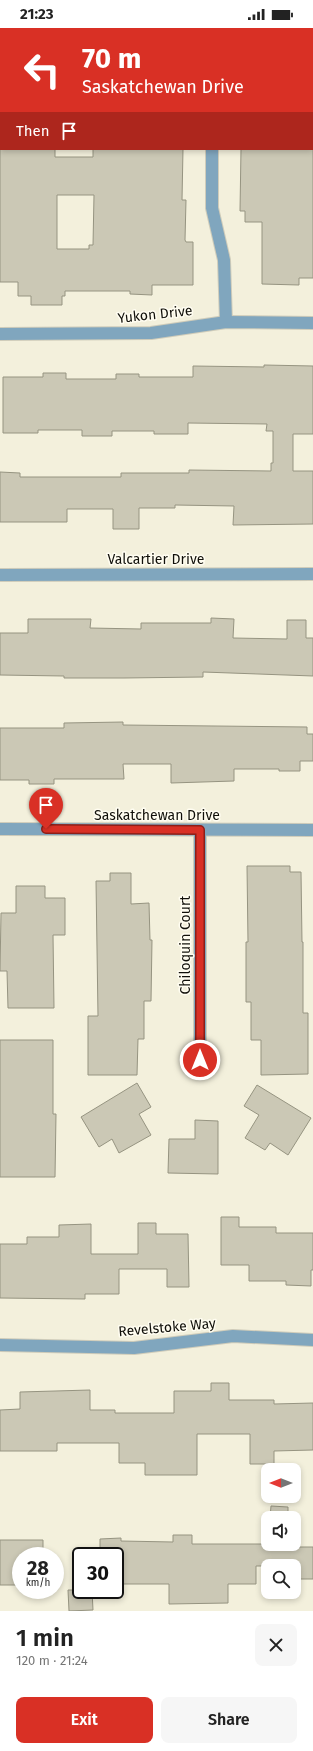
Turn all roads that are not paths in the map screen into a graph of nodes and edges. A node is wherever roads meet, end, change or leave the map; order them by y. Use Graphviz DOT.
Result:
graph roads {
  1 [pos="212,150"];
  2 [pos="226,322"];
  3 [pos="313,323"];
  4 [pos="0,334"];
  5 [pos="313,574"];
  6 [pos="0,575"];
  7 [pos="0,829"];
  8 [pos="200,830"];
  9 [pos="313,830"];
  10 [pos="200,1060"];
  11 [pos="313,1340"];
  12 [pos="0,1345"];
  1 -- 2 [label="street"];
  2 -- 3 [label="street, Yukon Drive"];
  2 -- 4 [label="street, Yukon Drive"];
  5 -- 6 [label="street, Valcartier Drive"];
  7 -- 8 [label="street, Saskatchewan Drive"];
  8 -- 9 [label="street, Saskatchewan Drive"];
  8 -- 10 [label="street, Chiloquin Court"];
  11 -- 12 [label="street, Revelstoke Way"];
}
